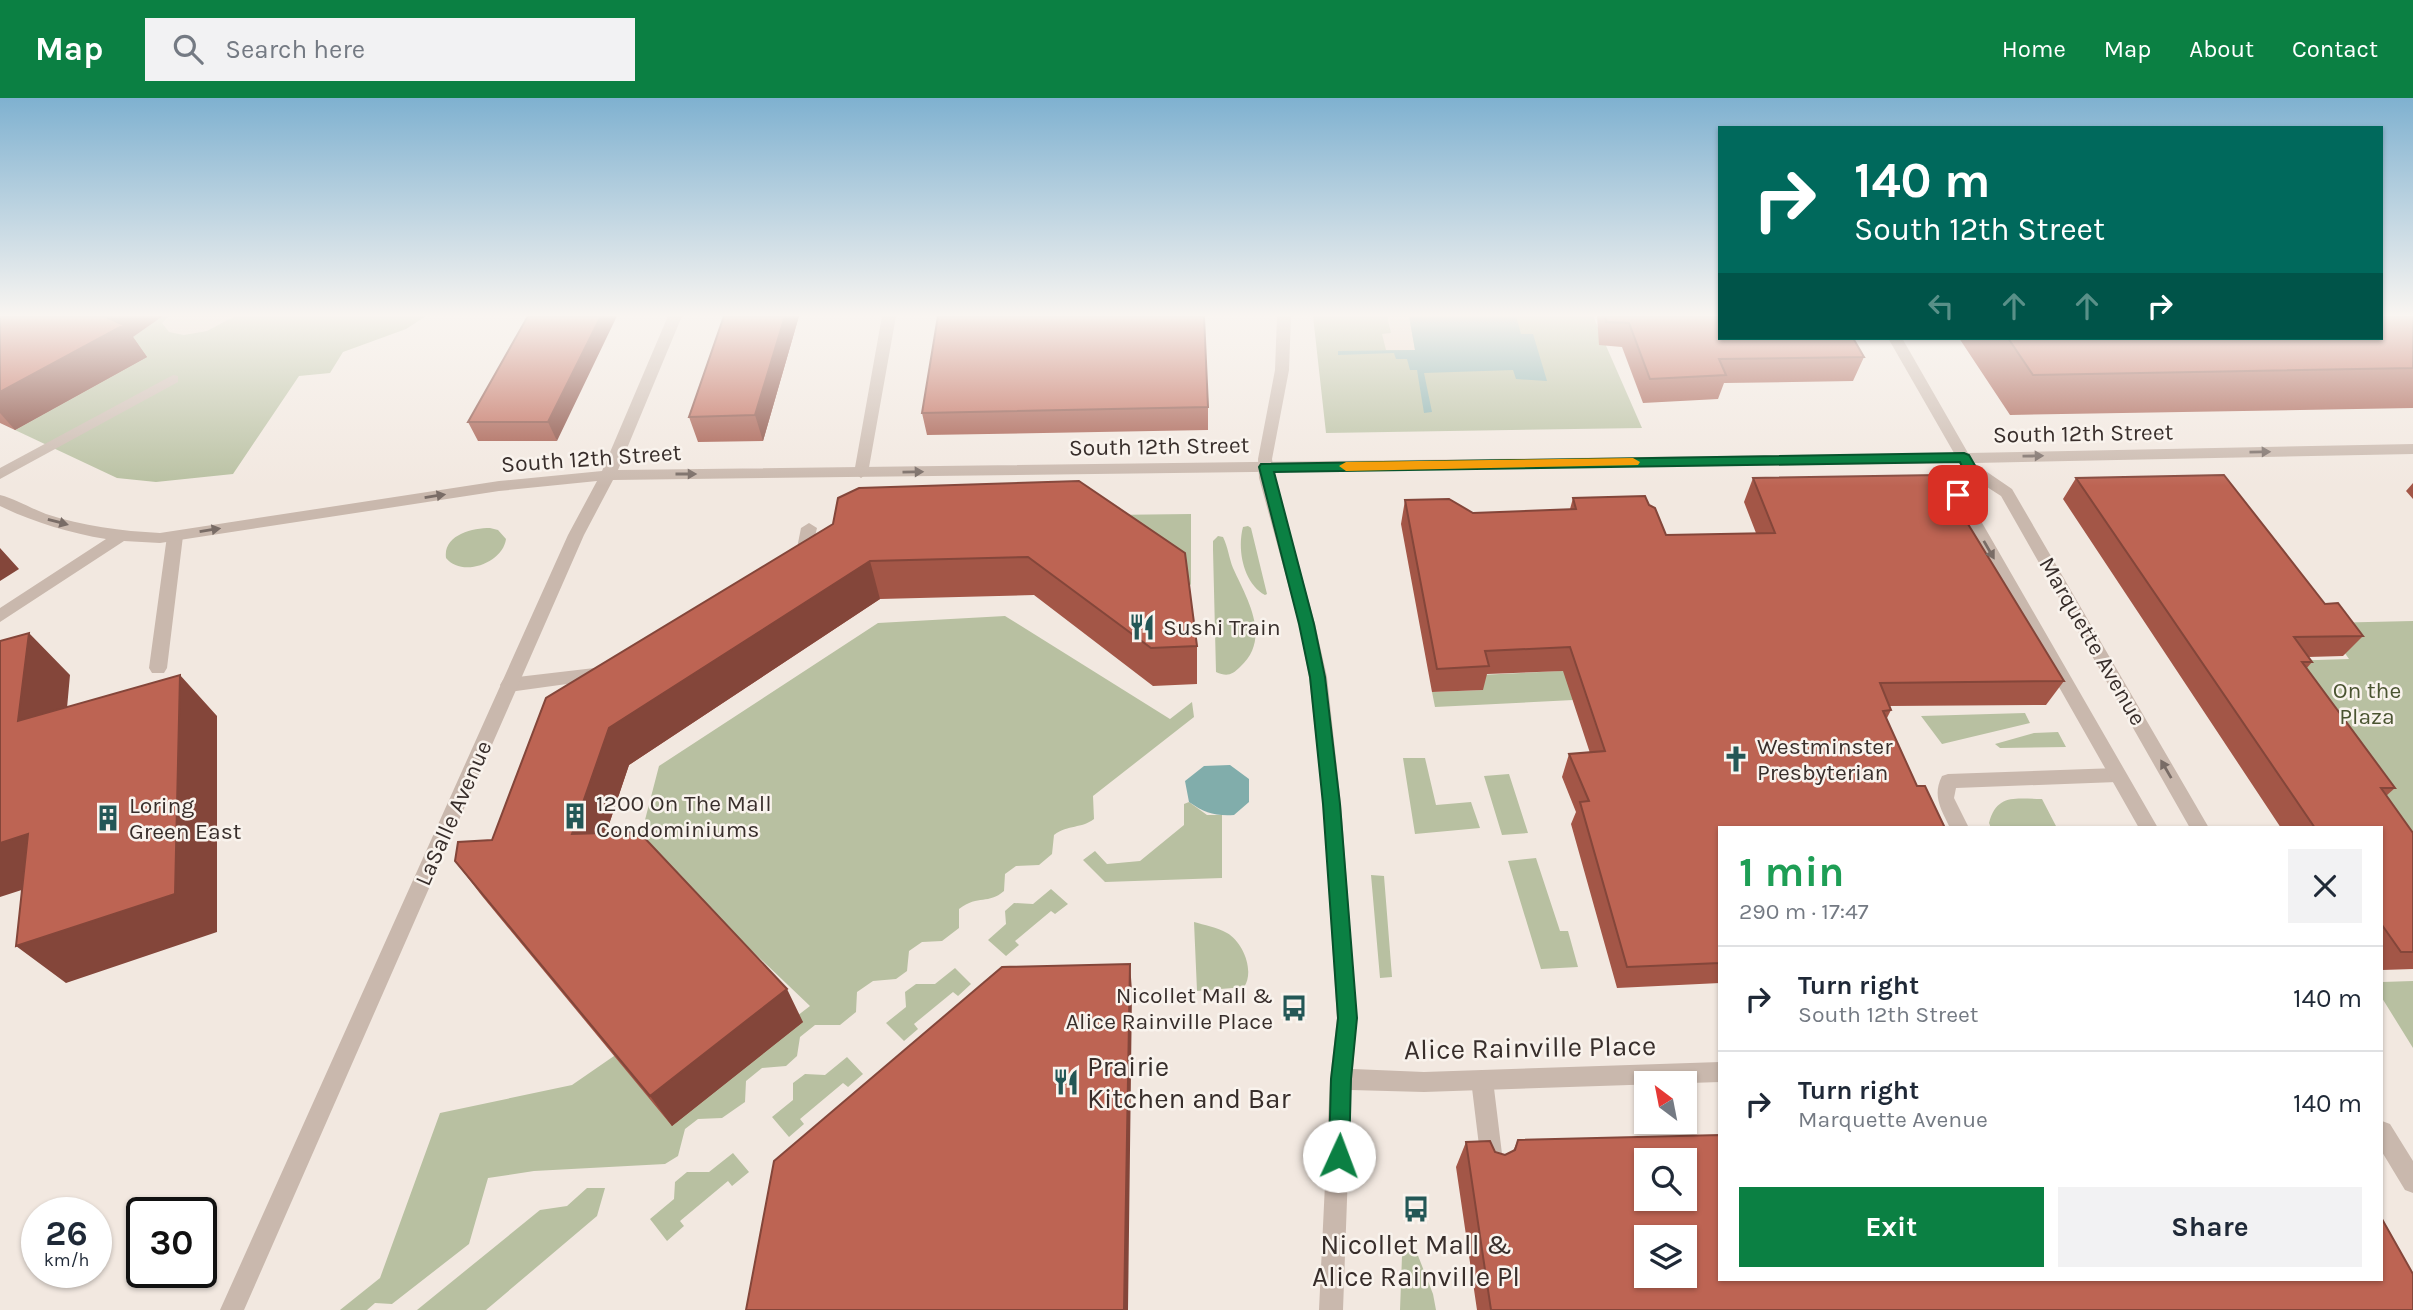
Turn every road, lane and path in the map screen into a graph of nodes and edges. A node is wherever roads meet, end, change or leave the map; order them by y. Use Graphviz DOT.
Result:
graph roads {
  1 [pos="651,373"];
  2 [pos="879,373"];
  3 [pos="1282,373"];
  4 [pos="1915,373"];
  5 [pos="173,379"];
  6 [pos="2413,449"];
  7 [pos="1967,463"];
  8 [pos="1266,467"];
  9 [pos="861,473"];
  10 [pos="0,474"];
  11 [pos="608,475"];
  12 [pos="0,500"];
  13 [pos="809,528"];
  14 [pos="175,536"];
  15 [pos="118,538"];
  16 [pos="781,566"];
  17 [pos="0,616"];
  18 [pos="624,664"];
  19 [pos="158,668"];
  20 [pos="509,685"];
  21 [pos="2118,775"];
  22 [pos="1959,826"];
  23 [pos="2148,826"];
  24 [pos="2199,826"];
  25 [pos="1718,1072"];
  26 [pos="1341,1079"];
  27 [pos="1482,1080"];
  28 [pos="2383,1134"];
  29 [pos="1493,1166"];
  30 [pos="2413,1182"];
  31 [pos="232,1310"];
  32 [pos="1331,1310"];
  1 -- 11 [label="street, LaSalle Avenue"];
  2 -- 9 [label="street"];
  3 -- 8 [label="street"];
  4 -- 7 [label="street, Marquette Avenue"];
  5 -- 10 [label="street"];
  7 -- 6 [label="street, South 12th Street, one-way"];
  7 -- 8 [label="street, South 12th Street"];
  7 -- 21 [label="street, Marquette Avenue, one-way"];
  24 -- 7 [label="street, Marquette Avenue, one-way"];
  9 -- 8 [label="street, South 12th Street, one-way"];
  8 -- 26 [label="street"];
  11 -- 9 [label="street, South 12th Street, one-way"];
  14 -- 11 [label="street, South 12th Street, one-way"];
  11 -- 20 [label="street, LaSalle Avenue"];
  12 -- 15 [label="street, South 12th Street, one-way"];
  13 -- 16 [label="street"];
  14 -- 15 [label="street, South 12th Street"];
  14 -- 19 [label="street"];
  15 -- 17 [label="street"];
  18 -- 20 [label="street"];
  20 -- 31 [label="street, LaSalle Avenue"];
  21 -- 22 [label="street"];
  21 -- 23 [label="street, Marquette Avenue"];
  25 -- 27 [label="street, Alice Rainville Place"];
  26 -- 27 [label="street, Alice Rainville Place"];
  26 -- 32 [label="street"];
  27 -- 29 [label="street"];
  28 -- 30 [label="street"];
}
